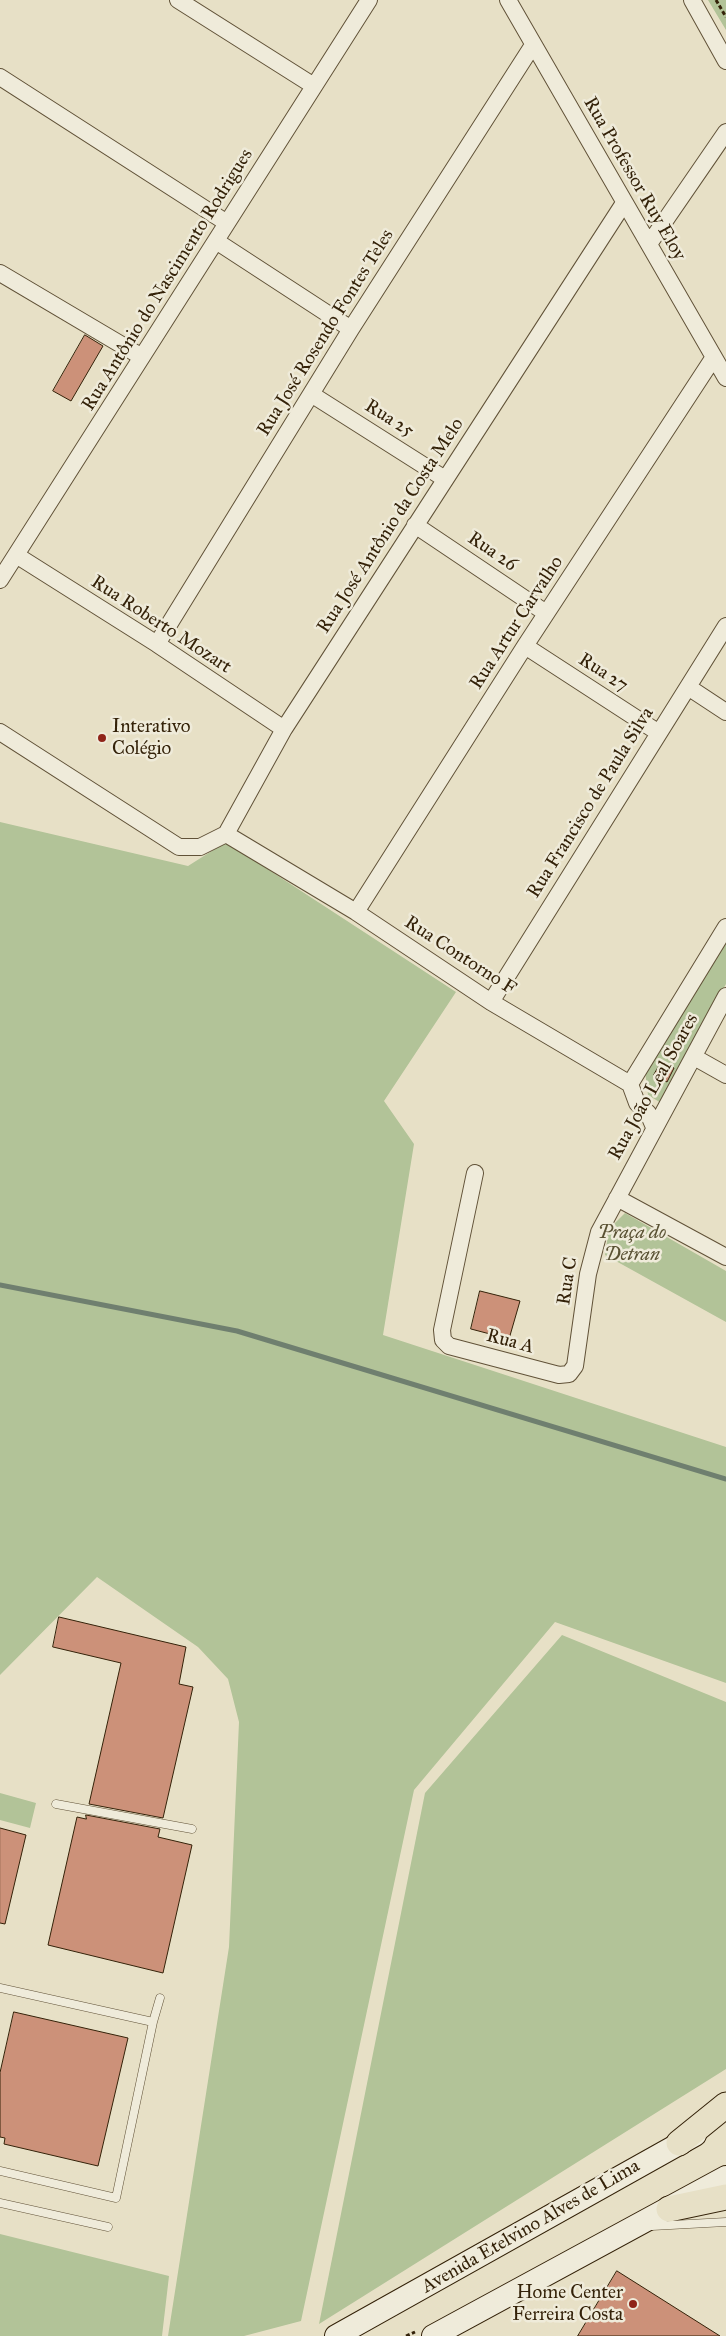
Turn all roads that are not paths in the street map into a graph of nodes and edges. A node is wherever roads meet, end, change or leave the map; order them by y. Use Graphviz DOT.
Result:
graph roads {
  1 [pos="178,0"];
  2 [pos="369,0"];
  3 [pos="508,0"];
  4 [pos="692,0"];
  5 [pos="533,45"];
  6 [pos="726,60"];
  7 [pos="0,77"];
  8 [pos="314,86"];
  9 [pos="726,132"];
  10 [pos="624,203"];
  11 [pos="228,223"];
  12 [pos="216,241"];
  13 [pos="649,244"];
  14 [pos="0,274"];
  15 [pos="351,329"];
  16 [pos="142,357"];
  17 [pos="714,357"];
  18 [pos="726,378"];
  19 [pos="311,394"];
  20 [pos="445,479"];
  21 [pos="415,524"];
  22 [pos="16,555"];
  23 [pos="0,580"];
  24 [pos="546,613"];
  25 [pos="726,626"];
  26 [pos="157,644"];
  27 [pos="525,646"];
  28 [pos="688,687"];
  29 [pos="726,712"];
  30 [pos="284,729"];
  31 [pos="0,732"];
  32 [pos="658,732"];
  33 [pos="226,834"];
  34 [pos="356,912"];
  35 [pos="726,927"];
  36 [pos="726,996"];
  37 [pos="491,1002"];
  38 [pos="694,1057"];
  39 [pos="726,1075"];
  40 [pos="630,1084"];
  41 [pos="654,1127"];
  42 [pos="475,1173"];
  43 [pos="617,1198"];
  44 [pos="726,1257"];
  45 [pos="570,1374"];
  46 [pos="56,1804"];
  47 [pos="192,1829"];
  48 [pos="0,1988"];
  49 [pos="160,1998"];
  50 [pos="153,2022"];
  51 [pos="726,2105"];
  52 [pos="726,2119"];
  53 [pos="679,2143"];
  54 [pos="0,2171"];
  55 [pos="726,2177"];
  56 [pos="726,2197"];
  57 [pos="0,2203"];
  58 [pos="669,2209"];
  59 [pos="726,2222"];
  60 [pos="108,2227"];
  61 [pos="630,2228"];
  62 [pos="336,2336"];
  63 [pos="433,2336"];
  1 -- 8 [label="street"];
  2 -- 8 [label="street, Rua Antônio do Nascimento Rodrigues"];
  3 -- 5 [label="street, Rua Professor Ruy Eloy"];
  4 -- 6 [label="street"];
  5 -- 10 [label="street, Rua Professor Ruy Eloy"];
  5 -- 15 [label="street, Rua José Rosendo Fontes Teles"];
  7 -- 11 [label="street"];
  8 -- 11 [label="street, Rua Antônio do Nascimento Rodrigues"];
  9 -- 13 [label="street"];
  10 -- 13 [label="street, Rua Professor Ruy Eloy"];
  10 -- 20 [label="street, Rua José Antônio da Costa Melo"];
  11 -- 12 [label="street, Rua Antônio do Nascimento Rodrigues"];
  12 -- 15 [label="street"];
  12 -- 16 [label="street, Rua Antônio do Nascimento Rodrigues"];
  13 -- 17 [label="street, Rua Professor Ruy Eloy"];
  14 -- 16 [label="street"];
  15 -- 19 [label="street, Rua José Rosendo Fontes Teles"];
  16 -- 22 [label="street, Rua Antônio do Nascimento Rodrigues"];
  17 -- 18 [label="street, Rua Professor Ruy Eloy"];
  17 -- 24 [label="street, Rua Artur Carvalho"];
  19 -- 20 [label="street, Rua 25"];
  19 -- 26 [label="street, Rua José Rosendo Fontes Teles"];
  20 -- 21 [label="street, Rua José Antônio da Costa Melo"];
  21 -- 24 [label="street, Rua 26"];
  21 -- 30 [label="street, Rua José Antônio da Costa Melo"];
  22 -- 23 [label="street, Rua Antônio do Nascimento Rodrigues"];
  22 -- 26 [label="street, Rua Roberto Mozart"];
  24 -- 27 [label="street, Rua Artur Carvalho"];
  25 -- 28 [label="street, Rua Francisco de Paula Silva"];
  26 -- 30 [label="street, Rua Roberto Mozart"];
  27 -- 32 [label="street, Rua 27"];
  27 -- 34 [label="street, Rua Artur Carvalho"];
  28 -- 29 [label="street"];
  28 -- 32 [label="street, Rua Francisco de Paula Silva"];
  30 -- 33 [label="street, Rua José Antônio da Costa Melo"];
  31 -- 33 [label="street"];
  32 -- 37 [label="street, Rua Francisco de Paula Silva"];
  33 -- 34 [label="street, Rua Contorno F"];
  34 -- 37 [label="street, Rua Contorno F"];
  35 -- 40 [label="street, Rua João Leal Soares"];
  36 -- 38 [label="street, Rua João Leal Soares"];
  37 -- 40 [label="street, Rua Contorno F"];
  38 -- 39 [label="street"];
  38 -- 41 [label="street, Rua João Leal Soares"];
  40 -- 41 [label="street"];
  41 -- 43 [label="street, Rua João Leal Soares"];
  42 -- 45 [label="street, Rua A"];
  43 -- 44 [label="street"];
  43 -- 45 [label="street, Rua C"];
  46 -- 47 [label="lane"];
  48 -- 50 [label="lane"];
  49 -- 50 [label="lane"];
  50 -- 54 [label="lane"];
  51 -- 53 [label="main road"];
  52 -- 53 [label="main road, Avenida Etelvino Alves de Lima"];
  53 -- 62 [label="main road, Avenida Etelvino Alves de Lima"];
  55 -- 58 [label="main road"];
  56 -- 58 [label="main road"];
  57 -- 60 [label="lane"];
  58 -- 61 [label="main road"];
  59 -- 61 [label="lane"];
  61 -- 63 [label="main road"];
}
